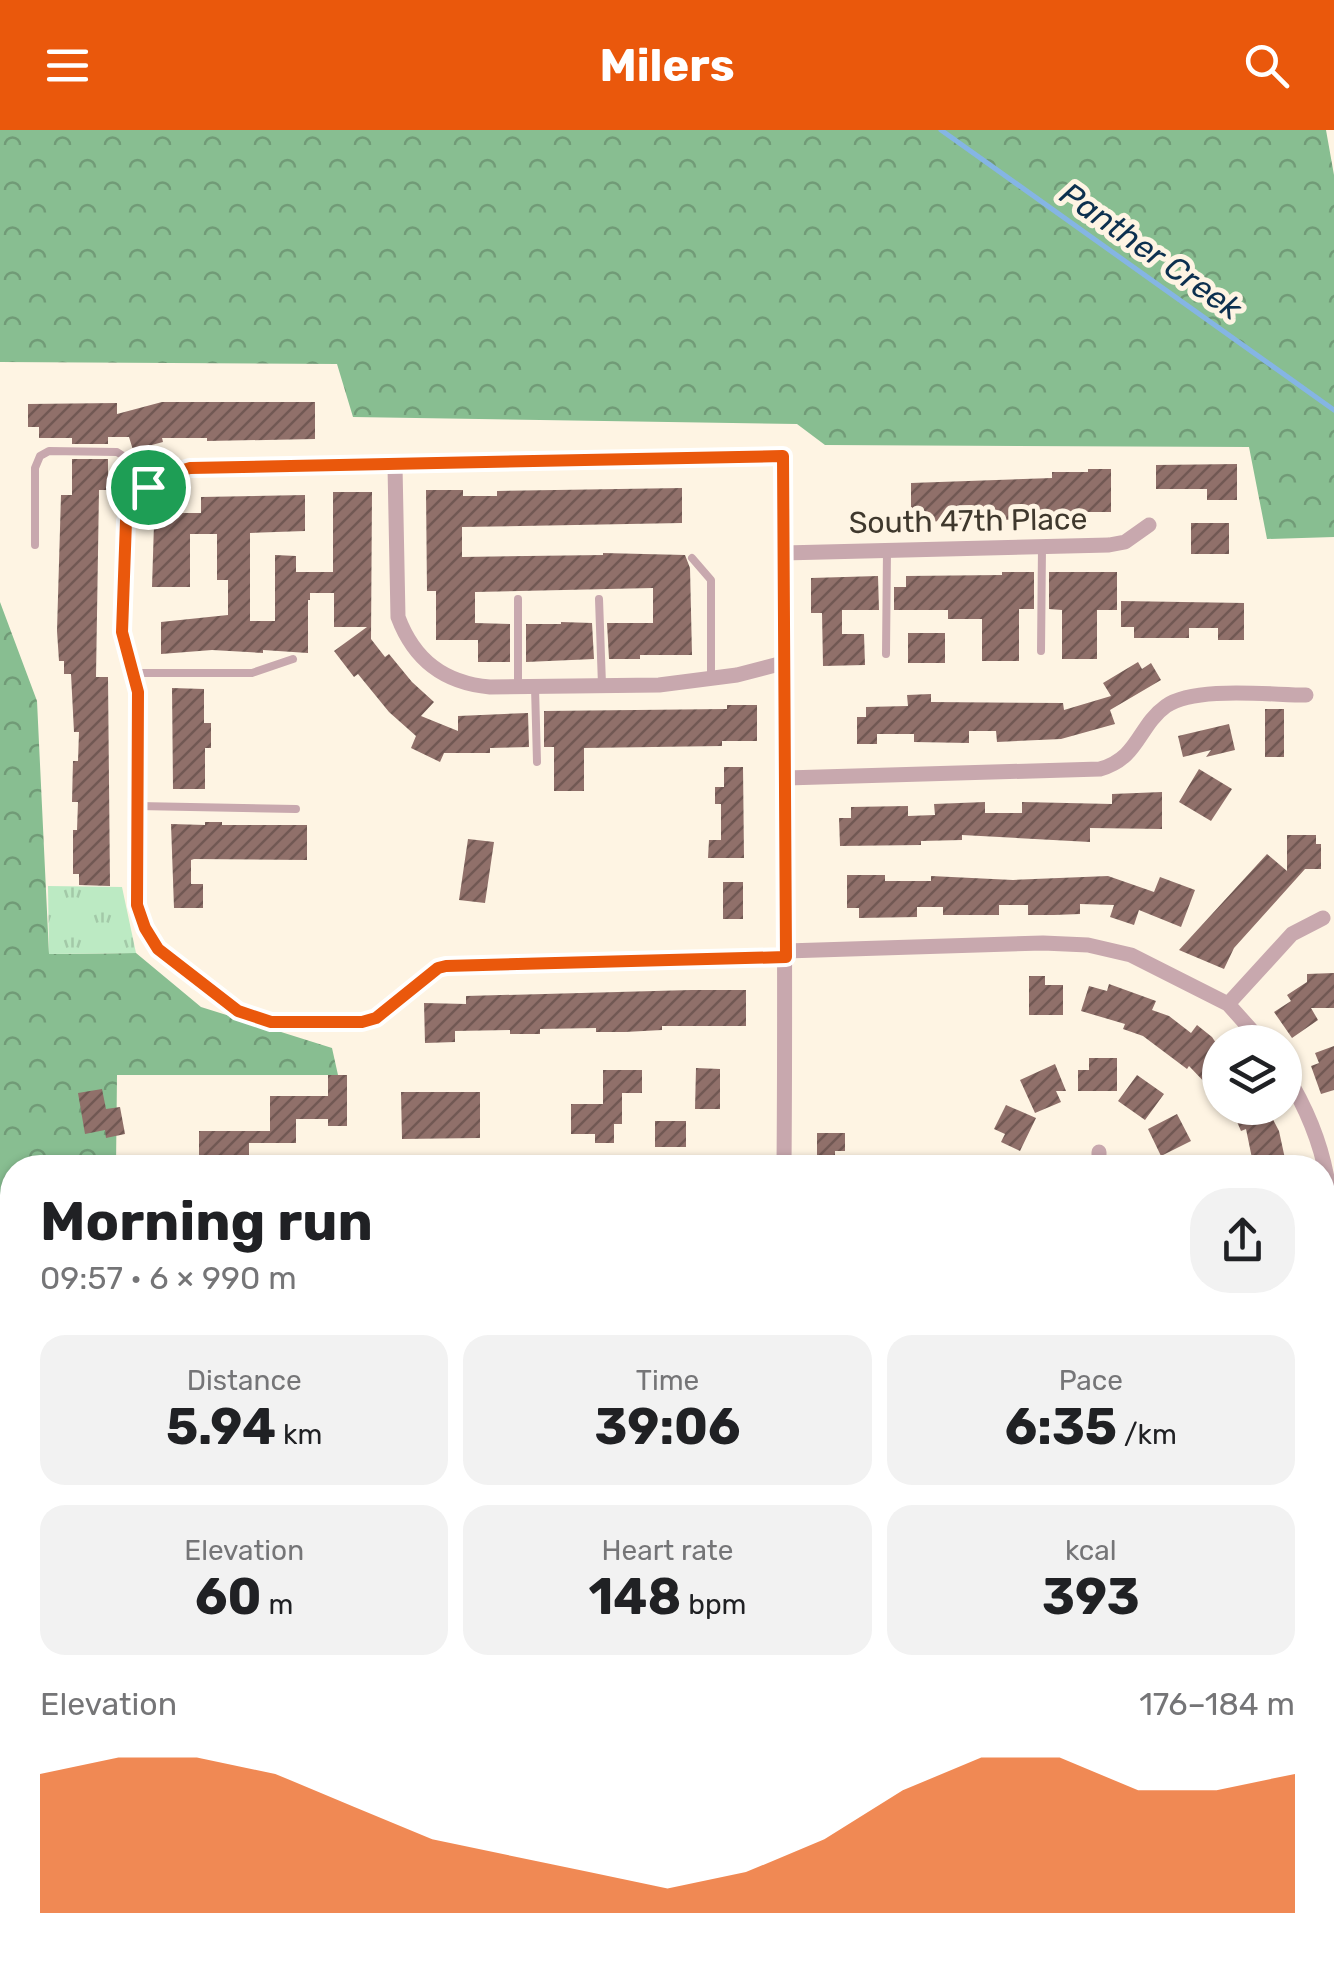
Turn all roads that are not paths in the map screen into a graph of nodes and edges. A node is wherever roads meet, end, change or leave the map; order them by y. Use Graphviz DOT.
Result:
graph roads {
  1 [pos="395,466"];
  2 [pos="148,487"];
  3 [pos="1149,526"];
  4 [pos="36,544"];
  5 [pos="1042,546"];
  6 [pos="887,550"];
  7 [pos="783,552"];
  8 [pos="692,558"];
  9 [pos="518,599"];
  10 [pos="600,599"];
  11 [pos="1041,651"];
  12 [pos="886,654"];
  13 [pos="294,659"];
  14 [pos="782,664"];
  15 [pos="134,673"];
  16 [pos="711,679"];
  17 [pos="602,686"];
  18 [pos="527,687"];
  19 [pos="1306,696"];
  20 [pos="537,762"];
  21 [pos="786,778"];
  22 [pos="138,806"];
  23 [pos="296,809"];
  24 [pos="1324,918"];
  25 [pos="786,954"];
  26 [pos="1228,1004"];
  27 [pos="1247,1025"];
  28 [pos="1302,1100"];
  29 [pos="1327,1141"];
  30 [pos="784,1155"];
  1 -- 2 [label="street"];
  1 -- 7 [label="street"];
  1 -- 18 [label="street"];
  2 -- 4 [label="lane"];
  2 -- 15 [label="street"];
  3 -- 5 [label="street, South 47th Place"];
  5 -- 6 [label="street, South 47th Place"];
  5 -- 11 [label="lane"];
  6 -- 7 [label="street, South 47th Place"];
  6 -- 12 [label="lane"];
  7 -- 14 [label="street"];
  8 -- 16 [label="lane"];
  9 -- 18 [label="lane"];
  10 -- 17 [label="lane"];
  13 -- 15 [label="lane"];
  14 -- 16 [label="street"];
  14 -- 21 [label="street"];
  15 -- 22 [label="street"];
  16 -- 17 [label="street"];
  17 -- 18 [label="street"];
  18 -- 20 [label="lane"];
  19 -- 21 [label="street"];
  21 -- 25 [label="street"];
  22 -- 23 [label="lane"];
  22 -- 25 [label="street"];
  24 -- 26 [label="street"];
  25 -- 26 [label="street"];
  25 -- 30 [label="street"];
  26 -- 27 [label="street"];
  28 -- 29 [label="street"];
}
